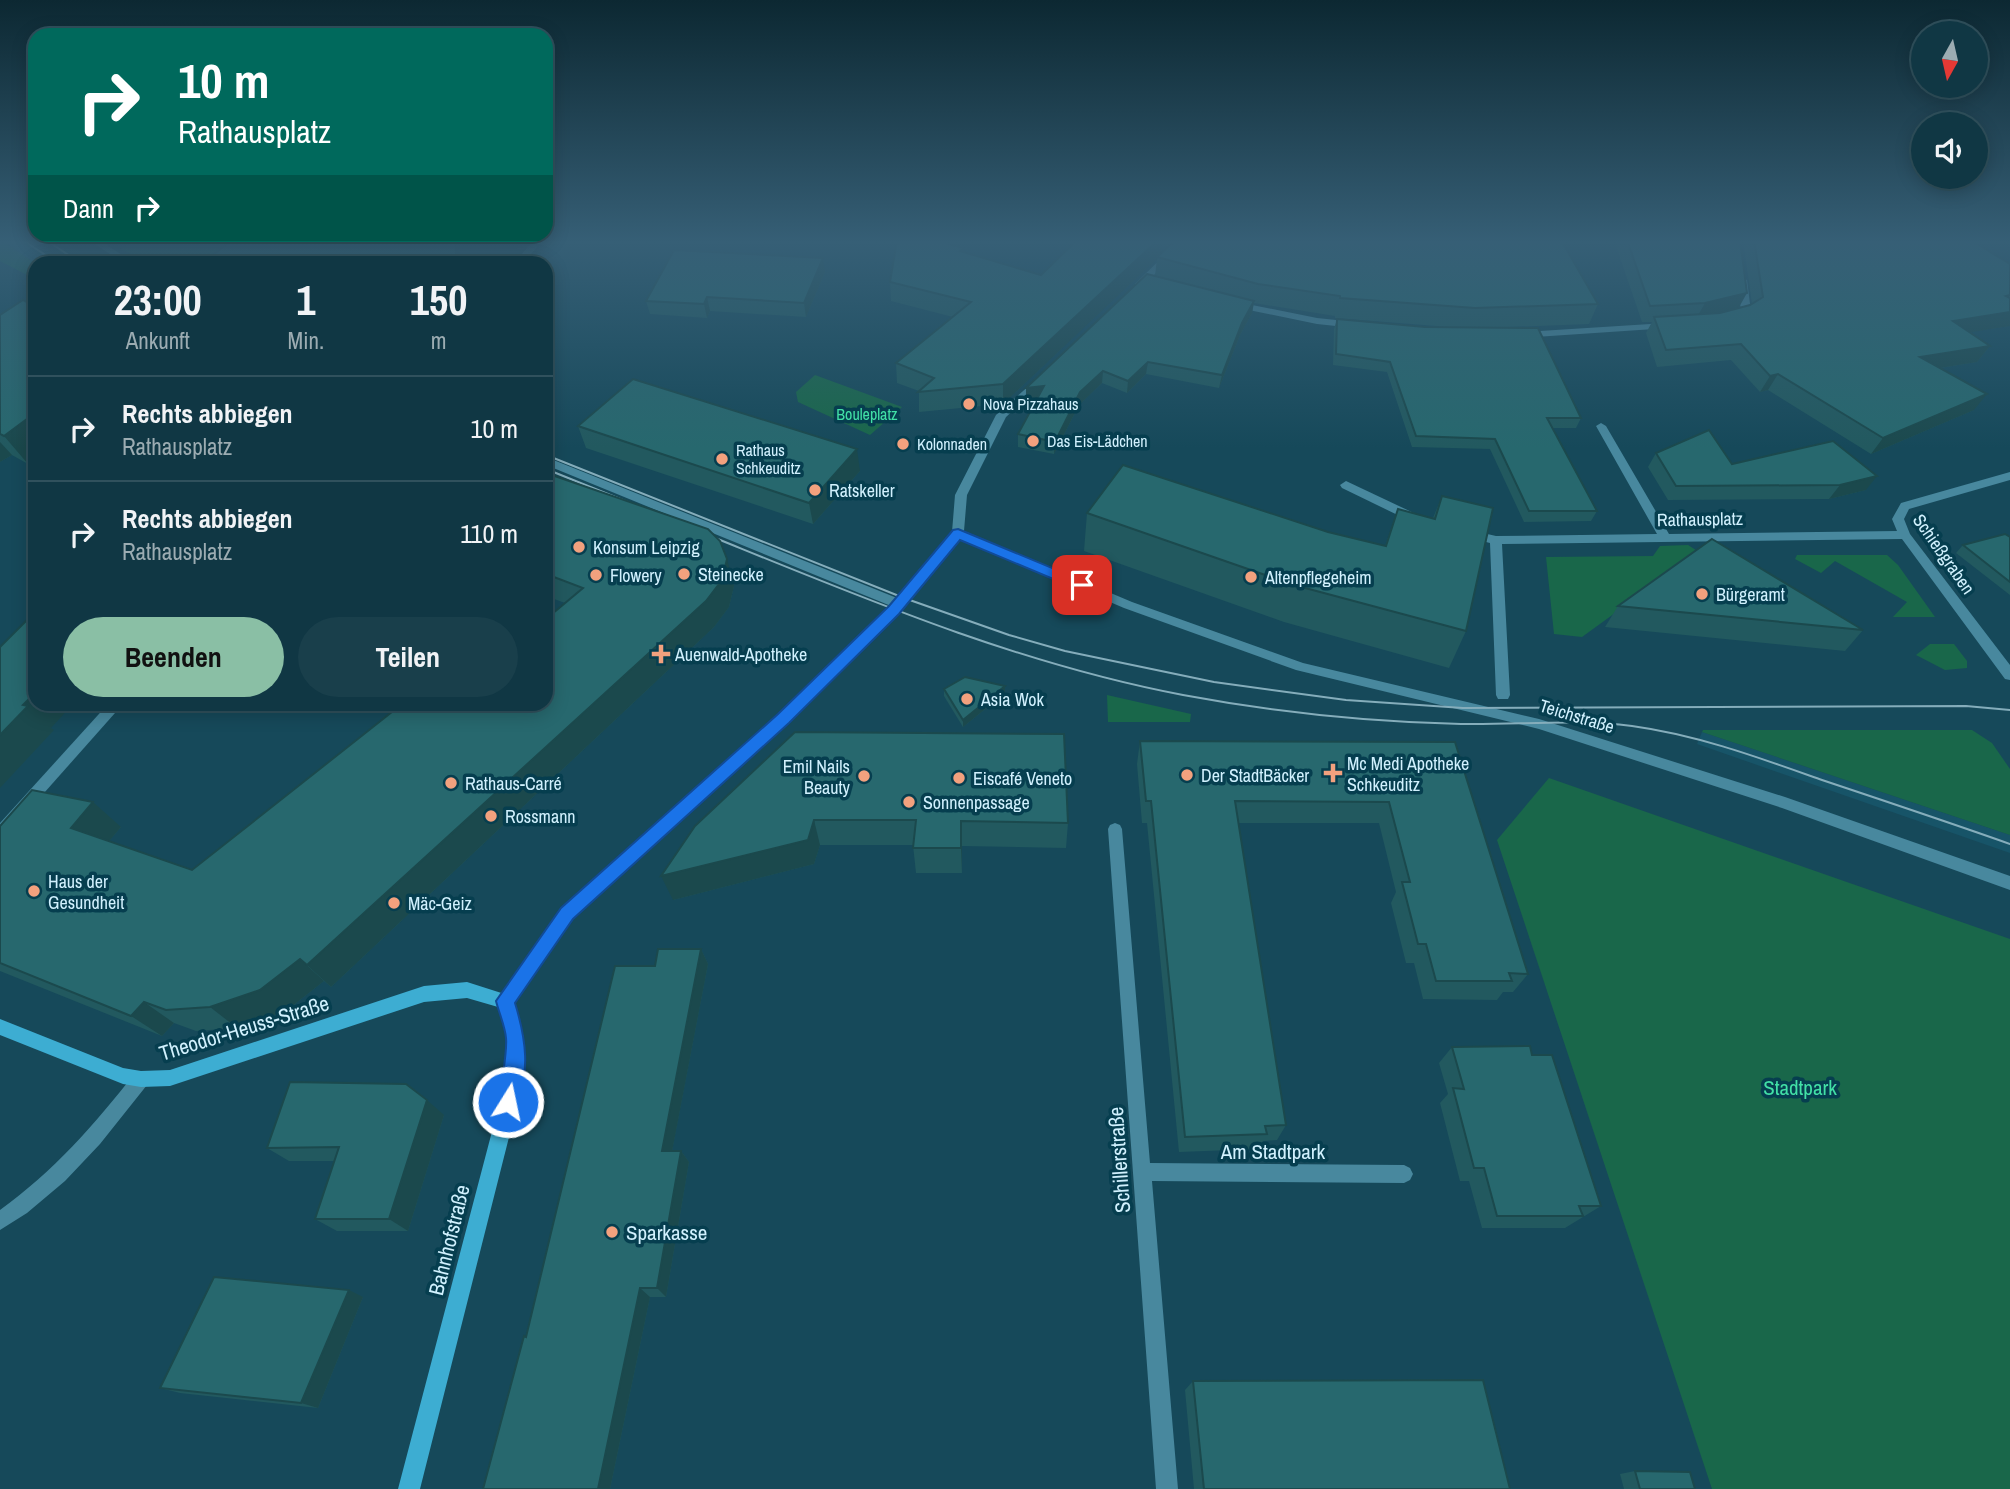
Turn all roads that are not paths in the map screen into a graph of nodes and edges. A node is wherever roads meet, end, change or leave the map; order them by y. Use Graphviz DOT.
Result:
graph roads {
  1 [pos="1264,309"];
  2 [pos="1746,309"];
  3 [pos="1726,322"];
  4 [pos="1373,326"];
  5 [pos="1671,326"];
  6 [pos="1510,335"];
  7 [pos="1051,368"];
  8 [pos="1601,426"];
  9 [pos="553,464"];
  10 [pos="2010,476"];
  11 [pos="1346,485"];
  12 [pos="1432,524"];
  13 [pos="1457,531"];
  14 [pos="958,533"];
  15 [pos="1905,536"];
  16 [pos="1665,538"];
  17 [pos="1496,540"];
  18 [pos="898,604"];
  19 [pos="2010,675"];
  20 [pos="1503,695"];
  21 [pos="110,711"];
  22 [pos="1115,829"];
  23 [pos="0,833"];
  24 [pos="2010,883"];
  25 [pos="505,1001"];
  26 [pos="0,1027"];
  27 [pos="141,1079"];
  28 [pos="1142,1172"];
  29 [pos="1404,1174"];
  30 [pos="0,1221"];
  31 [pos="409,1489"];
  32 [pos="1167,1489"];
  1 -- 4 [label="street"];
  2 -- 3 [label="street"];
  5 -- 6 [label="street"];
  7 -- 14 [label="street"];
  8 -- 16 [label="street"];
  9 -- 18 [label="street"];
  10 -- 15 [label="street, Schießgraben"];
  11 -- 12 [label="street"];
  13 -- 17 [label="street, Rathausplatz"];
  14 -- 18 [label="street"];
  14 -- 24 [label="street, Teichstraße"];
  15 -- 16 [label="street, Rathausplatz"];
  15 -- 19 [label="street, Schießgraben"];
  16 -- 17 [label="street, Rathausplatz"];
  17 -- 20 [label="street"];
  18 -- 25 [label="street"];
  21 -- 23 [label="street"];
  22 -- 28 [label="street, Schillerstraße"];
  25 -- 27 [label="street, Theodor-Heuss-Straße"];
  25 -- 31 [label="street, Bahnhofstraße"];
  26 -- 27 [label="street, Theodor-Heuss-Straße"];
  27 -- 30 [label="street"];
  28 -- 29 [label="street, Am Stadtpark"];
  28 -- 32 [label="street, Schillerstraße"];
}
